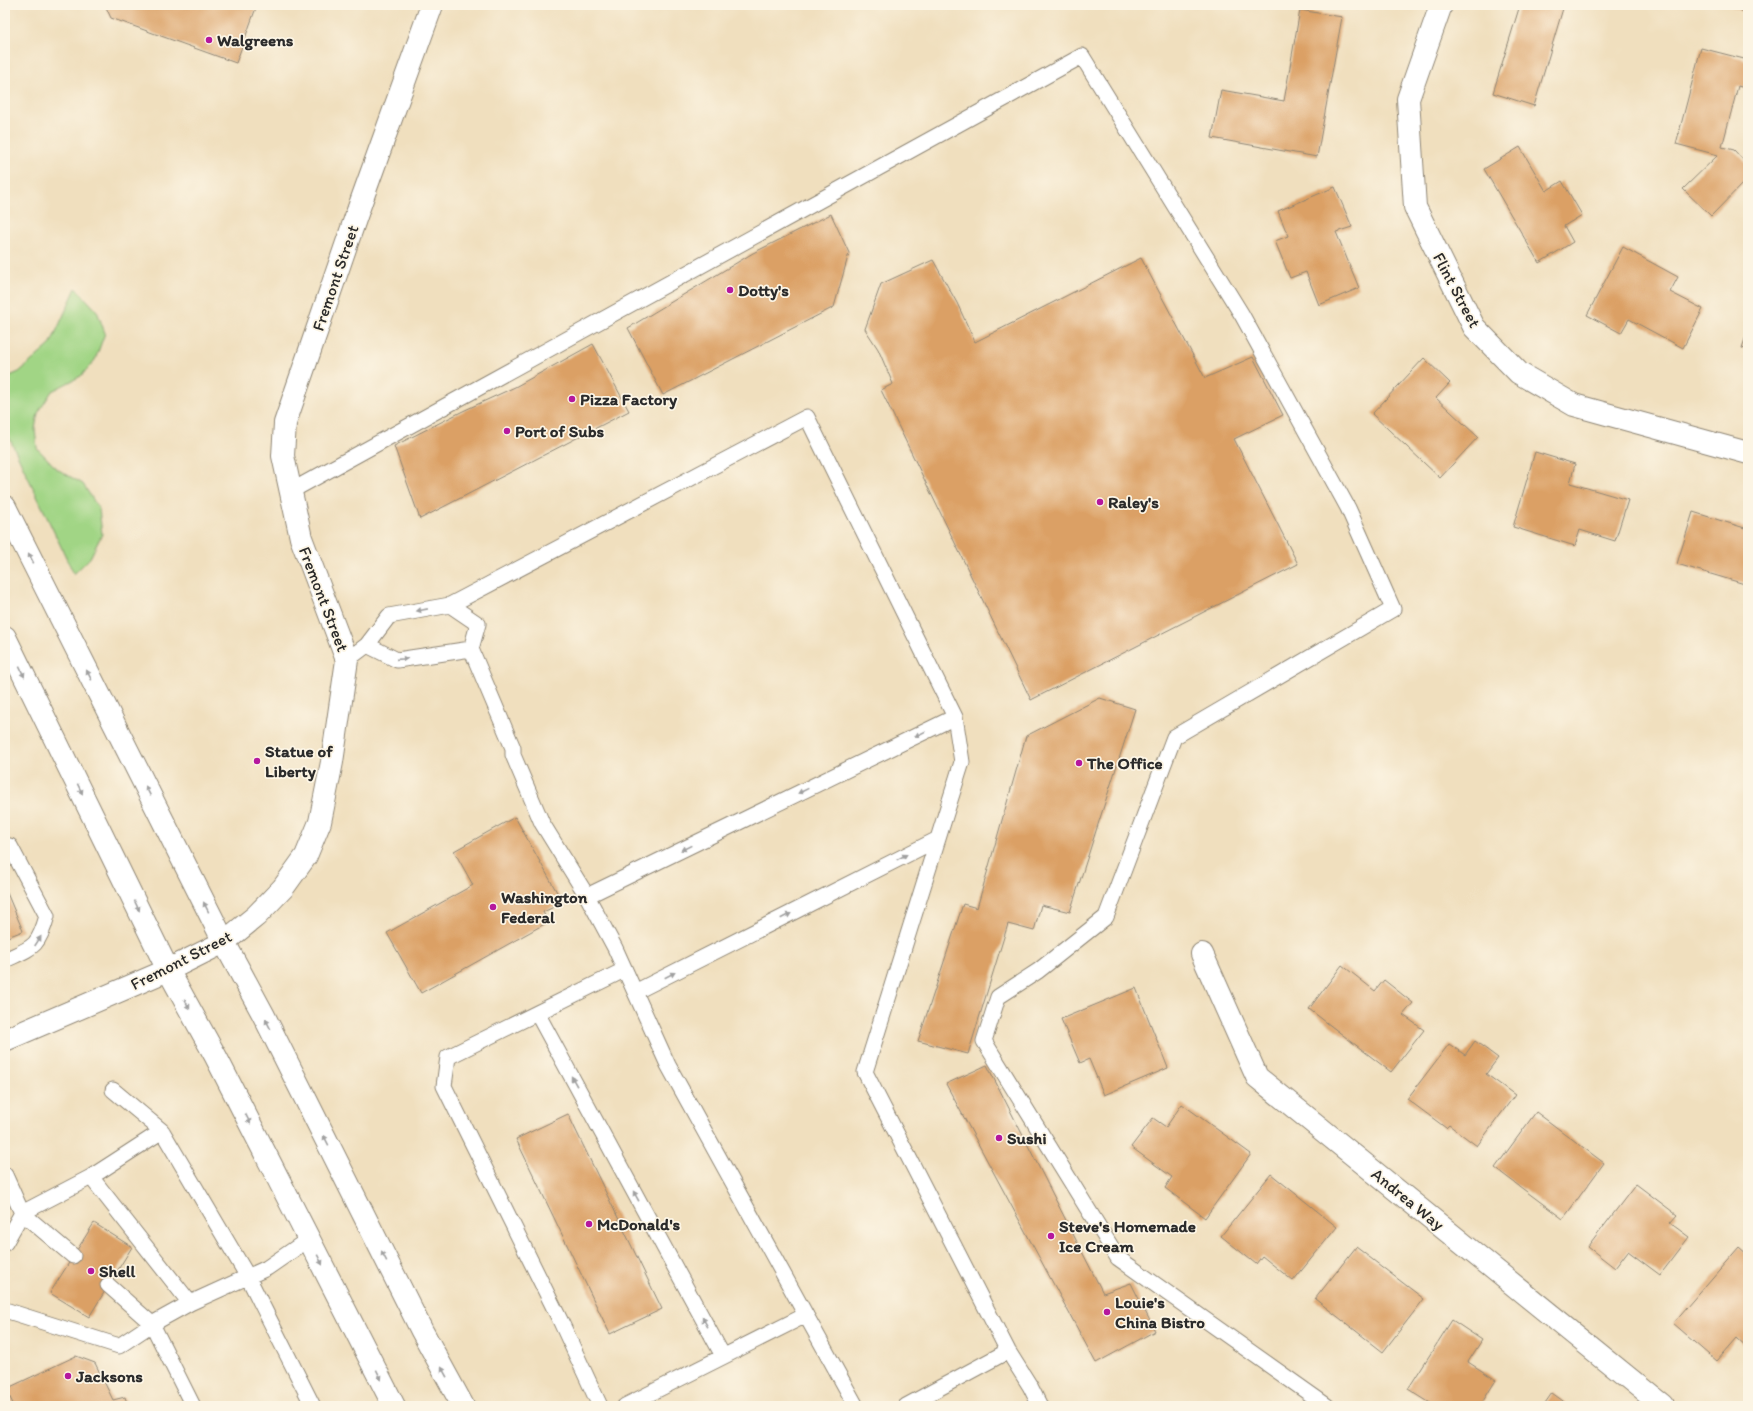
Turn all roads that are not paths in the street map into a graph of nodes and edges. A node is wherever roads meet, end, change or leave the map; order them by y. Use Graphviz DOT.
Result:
graph roads {
  1 [pos="432,5"];
  2 [pos="1441,5"];
  3 [pos="1748,453"];
  4 [pos="291,491"];
  5 [pos="5,507"];
  6 [pos="450,605"];
  7 [pos="5,637"];
  8 [pos="367,645"];
  9 [pos="471,649"];
  10 [pos="347,660"];
  11 [pos="955,717"];
  12 [pos="938,839"];
  13 [pos="5,845"];
  14 [pos="587,896"];
  15 [pos="224,942"];
  16 [pos="1202,954"];
  17 [pos="5,960"];
  18 [pos="168,970"];
  19 [pos="624,970"];
  20 [pos="635,992"];
  21 [pos="537,1013"];
  22 [pos="5,1040"];
  23 [pos="113,1090"];
  24 [pos="162,1131"];
  25 [pos="5,1175"];
  26 [pos="91,1177"];
  27 [pos="22,1213"];
  28 [pos="309,1239"];
  29 [pos="5,1243"];
  30 [pos="73,1256"];
  31 [pos="248,1277"];
  32 [pos="108,1285"];
  33 [pos="190,1303"];
  34 [pos="5,1310"];
  35 [pos="806,1315"];
  36 [pos="152,1324"];
  37 [pos="1008,1351"];
  38 [pos="723,1356"];
  39 [pos="193,1406"];
  40 [pos="313,1406"];
  41 [pos="394,1406"];
  42 [pos="463,1406"];
  43 [pos="600,1406"];
  44 [pos="625,1406"];
  45 [pos="856,1406"];
  46 [pos="906,1406"];
  47 [pos="1040,1406"];
  48 [pos="1327,1406"];
  49 [pos="1663,1406"];
  1 -- 4 [label="main road, Fremont Street"];
  2 -- 3 [label="main road, Flint Street"];
  4 -- 10 [label="main road, Fremont Street"];
  4 -- 48 [label="lane"];
  15 -- 5 [label="main road, one-way"];
  6 -- 8 [label="lane, one-way"];
  6 -- 9 [label="lane"];
  6 -- 11 [label="lane"];
  7 -- 18 [label="main road, one-way"];
  8 -- 9 [label="lane, one-way"];
  8 -- 10 [label="lane"];
  9 -- 14 [label="lane"];
  10 -- 15 [label="main road, Fremont Street"];
  11 -- 12 [label="lane"];
  11 -- 14 [label="lane, one-way"];
  20 -- 12 [label="lane, one-way"];
  12 -- 37 [label="lane"];
  17 -- 13 [label="lane, one-way"];
  14 -- 19 [label="lane"];
  15 -- 18 [label="main road, Fremont Street"];
  42 -- 15 [label="main road, one-way"];
  16 -- 49 [label="main road, Andrea Way"];
  18 -- 22 [label="main road, Fremont Street"];
  18 -- 28 [label="main road, one-way"];
  19 -- 20 [label="lane"];
  19 -- 21 [label="lane"];
  20 -- 35 [label="lane"];
  38 -- 21 [label="lane, one-way"];
  21 -- 43 [label="lane"];
  23 -- 24 [label="lane"];
  24 -- 26 [label="lane"];
  24 -- 31 [label="lane"];
  25 -- 27 [label="lane"];
  26 -- 27 [label="lane"];
  26 -- 33 [label="lane"];
  27 -- 29 [label="lane"];
  27 -- 30 [label="lane"];
  28 -- 31 [label="lane"];
  28 -- 41 [label="main road, one-way"];
  31 -- 33 [label="lane"];
  31 -- 40 [label="lane"];
  32 -- 36 [label="lane"];
  33 -- 36 [label="lane"];
  34 -- 36 [label="lane"];
  35 -- 38 [label="lane"];
  35 -- 45 [label="lane"];
  36 -- 39 [label="lane"];
  37 -- 46 [label="lane"];
  37 -- 47 [label="lane"];
  38 -- 44 [label="lane"];
}
